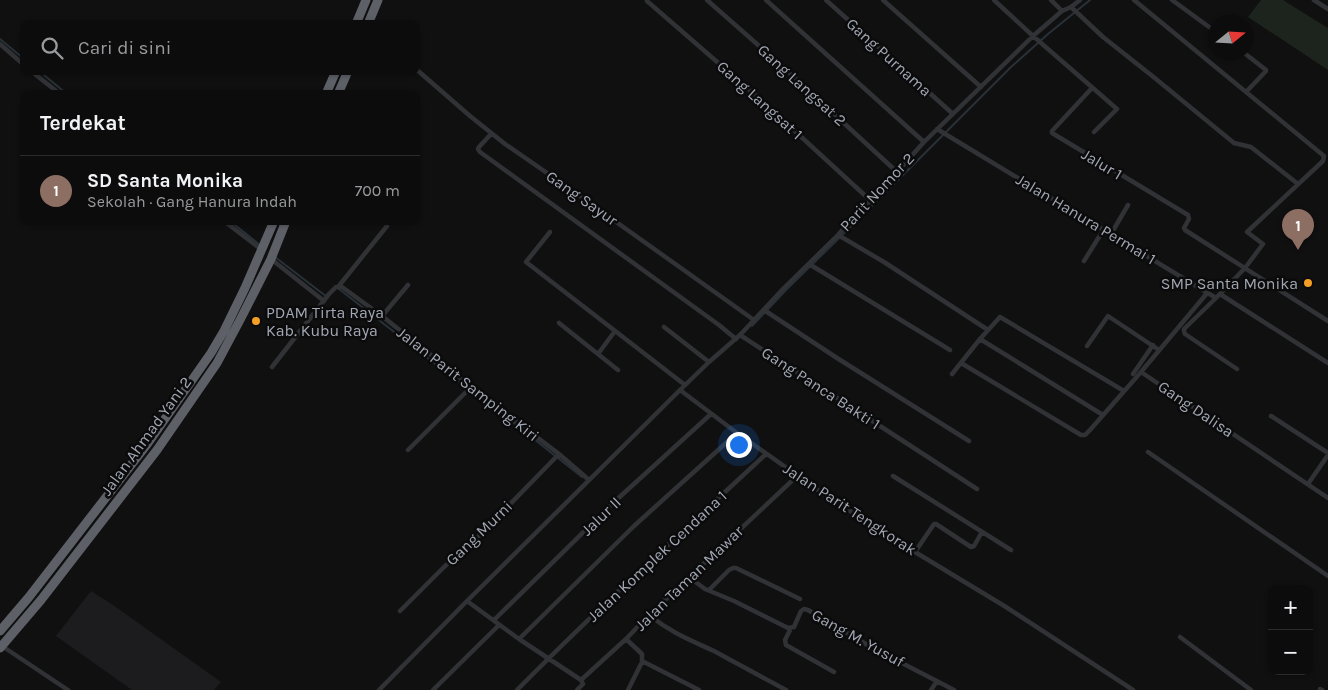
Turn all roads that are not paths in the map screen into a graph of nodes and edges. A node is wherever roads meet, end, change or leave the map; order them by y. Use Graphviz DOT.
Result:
graph roads {
  1 [pos="366,0"];
  2 [pos="378,0"];
  3 [pos="707,0"];
  4 [pos="766,0"];
  5 [pos="826,0"];
  6 [pos="884,0"];
  7 [pos="994,0"];
  8 [pos="1052,0"];
  9 [pos="1080,0"];
  10 [pos="1134,0"];
  11 [pos="1172,0"];
  12 [pos="1314,0"];
  13 [pos="647,1"];
  14 [pos="1071,7"];
  15 [pos="1328,9"];
  16 [pos="1062,12"];
  17 [pos="358,20"];
  18 [pos="370,20"];
  19 [pos="1208,26"];
  20 [pos="1033,36"];
  21 [pos="0,44"];
  22 [pos="1253,60"];
  23 [pos="20,62"];
  24 [pos="420,72"];
  25 [pos="37,75"];
  26 [pos="334,75"];
  27 [pos="346,75"];
  28 [pos="981,87"];
  29 [pos="1092,88"];
  30 [pos="55,90"];
  31 [pos="328,90"];
  32 [pos="340,90"];
  33 [pos="1246,92"];
  34 [pos="953,114"];
  35 [pos="941,132"];
  36 [pos="1094,132"];
  37 [pos="491,134"];
  38 [pos="924,142"];
  39 [pos="1326,160"];
  40 [pos="897,172"];
  41 [pos="1298,184"];
  42 [pos="871,201"];
  43 [pos="1128,205"];
  44 [pos="230,225"];
  45 [pos="272,225"];
  46 [pos="284,225"];
  47 [pos="387,226"];
  48 [pos="1104,230"];
  49 [pos="550,232"];
  50 [pos="838,234"];
  51 [pos="1111,234"];
  52 [pos="263,248"];
  53 [pos="272,256"];
  54 [pos="1084,261"];
  55 [pos="808,264"];
  56 [pos="1245,268"];
  57 [pos="408,285"];
  58 [pos="338,287"];
  59 [pos="1208,292"];
  60 [pos="1218,296"];
  61 [pos="326,298"];
  62 [pos="764,310"];
  63 [pos="382,316"];
  64 [pos="754,320"];
  65 [pos="1328,321"];
  66 [pos="559,323"];
  67 [pos="664,327"];
  68 [pos="988,330"];
  69 [pos="615,331"];
  70 [pos="738,337"];
  71 [pos="980,339"];
  72 [pos="1153,345"];
  73 [pos="1086,346"];
  74 [pos="950,350"];
  75 [pos="1159,350"];
  76 [pos="598,354"];
  77 [pos="709,362"];
  78 [pos="960,363"];
  79 [pos="1328,363"];
  80 [pos="272,367"];
  81 [pos="1237,368"];
  82 [pos="618,370"];
  83 [pos="1141,372"];
  84 [pos="952,374"];
  85 [pos="1133,374"];
  86 [pos="685,385"];
  87 [pos="469,389"];
  88 [pos="680,390"];
  89 [pos="1124,391"];
  90 [pos="711,414"];
  91 [pos="1103,415"];
  92 [pos="1271,416"];
  93 [pos="737,433"];
  94 [pos="970,441"];
  95 [pos="408,450"];
  96 [pos="1148,452"];
  97 [pos="558,454"];
  98 [pos="766,454"];
  99 [pos="1328,454"];
  100 [pos="797,476"];
  101 [pos="893,476"];
  102 [pos="589,480"];
  103 [pos="1308,484"];
  104 [pos="977,488"];
  105 [pos="1328,498"];
  106 [pos="982,532"];
  107 [pos="1011,550"];
  108 [pos="915,552"];
  109 [pos="1328,576"];
  110 [pos="690,577"];
  111 [pos="709,590"];
  112 [pos="800,599"];
  113 [pos="467,601"];
  114 [pos="400,611"];
  115 [pos="649,615"];
  116 [pos="494,620"];
  117 [pos="500,625"];
  118 [pos="791,628"];
  119 [pos="0,631"];
  120 [pos="1180,637"];
  121 [pos="520,639"];
  122 [pos="626,639"];
  123 [pos="1,647"];
  124 [pos="548,658"];
  125 [pos="642,662"];
  126 [pos="834,672"];
  127 [pos="581,680"];
  128 [pos="937,681"];
  129 [pos="68,690"];
  130 [pos="379,690"];
  131 [pos="433,690"];
  132 [pos="517,690"];
  133 [pos="577,690"];
  134 [pos="628,690"];
  135 [pos="699,690"];
  136 [pos="786,690"];
  137 [pos="931,690"];
  138 [pos="954,690"];
  139 [pos="1133,690"];
  140 [pos="1251,690"];
  1 -- 17 [label="highway"];
  2 -- 18 [label="highway"];
  3 -- 40 [label="street, Gang Langsat 2"];
  4 -- 38 [label="street"];
  5 -- 34 [label="street, Gang Purnama"];
  6 -- 28 [label="street"];
  7 -- 20 [label="street"];
  8 -- 16 [label="street"];
  9 -- 14 [label="street, Parit Nomor 2"];
  10 -- 33 [label="street"];
  11 -- 19 [label="street"];
  12 -- 15 [label="street"];
  13 -- 42 [label="street, Gang Langsat 1"];
  14 -- 16 [label="street, Parit Nomor 2"];
  14 -- 41 [label="street"];
  16 -- 20 [label="street, Parit Nomor 2"];
  20 -- 28 [label="street, Parit Nomor 2"];
  20 -- 29 [label="street"];
  21 -- 23 [label="street"];
  22 -- 33 [label="street"];
  24 -- 37 [label="street, Gang Sayur"];
  25 -- 30 [label="street"];
  26 -- 31 [label="highway"];
  27 -- 32 [label="highway"];
  28 -- 34 [label="street, Parit Nomor 2"];
  29 -- 36 [label="street"];
  29 -- 56 [label="street, Jalur 1"];
  33 -- 39 [label="street"];
  34 -- 35 [label="street, Parit Nomor 2"];
  35 -- 38 [label="street, Parit Nomor 2"];
  35 -- 48 [label="street, Jalan Hanura Permai 1"];
  37 -- 64 [label="street, Gang Sayur"];
  37 -- 70 [label="street, Gang Panca Bakti 1"];
  38 -- 40 [label="street, Parit Nomor 2"];
  39 -- 41 [label="street"];
  40 -- 42 [label="street, Parit Nomor 2"];
  41 -- 56 [label="street"];
  42 -- 50 [label="street, Parit Nomor 2"];
  43 -- 51 [label="street"];
  44 -- 52 [label="street"];
  45 -- 52 [label="highway, Jalan Ahmad Yani 2"];
  46 -- 53 [label="highway, Jalan Ahmad Yani 2"];
  47 -- 58 [label="street"];
  48 -- 51 [label="street, Jalan Hanura Permai 1"];
  48 -- 54 [label="street"];
  49 -- 69 [label="street"];
  50 -- 55 [label="street, Parit Nomor 2"];
  50 -- 68 [label="street"];
  51 -- 59 [label="street, Jalan Hanura Permai 1"];
  52 -- 119 [label="highway, Jalan Ahmad Yani 2"];
  53 -- 61 [label="street"];
  53 -- 123 [label="highway, Jalan Ahmad Yani 2"];
  55 -- 62 [label="street, Parit Nomor 2"];
  55 -- 74 [label="street"];
  56 -- 60 [label="street"];
  56 -- 65 [label="street"];
  57 -- 63 [label="street"];
  58 -- 61 [label="street"];
  58 -- 63 [label="street, Jalan Parit Samping Kiri"];
  59 -- 60 [label="street, Jalan Hanura Permai 1"];
  59 -- 75 [label="street"];
  60 -- 79 [label="street, Jalan Hanura Permai 1"];
  60 -- 81 [label="street"];
  61 -- 80 [label="street"];
  62 -- 64 [label="street, Parit Nomor 2"];
  62 -- 94 [label="street"];
  63 -- 87 [label="street, Jalan Parit Samping Kiri"];
  64 -- 70 [label="street, Parit Nomor 2"];
  66 -- 76 [label="street"];
  67 -- 77 [label="street"];
  68 -- 71 [label="street"];
  68 -- 89 [label="street"];
  69 -- 76 [label="street"];
  69 -- 86 [label="street"];
  70 -- 77 [label="street, Parit Nomor 2"];
  70 -- 104 [label="street, Gang Panca Bakti 1"];
  71 -- 78 [label="street"];
  71 -- 91 [label="street"];
  72 -- 73 [label="street"];
  72 -- 75 [label="street"];
  72 -- 85 [label="street"];
  75 -- 83 [label="street"];
  76 -- 82 [label="street"];
  77 -- 86 [label="street, Parit Nomor 2"];
  78 -- 84 [label="street"];
  78 -- 91 [label="street, Gang Dalisa"];
  83 -- 89 [label="street, Gang Dalisa"];
  83 -- 103 [label="street, Gang Dalisa"];
  86 -- 88 [label="street, Parit Nomor 2"];
  87 -- 95 [label="street"];
  87 -- 97 [label="street, Jalan Parit Samping Kiri"];
  88 -- 90 [label="street, Jalan Parit Tengkorak"];
  88 -- 102 [label="street"];
  89 -- 91 [label="street, Gang Dalisa"];
  90 -- 93 [label="street, Jalan Parit Tengkorak"];
  90 -- 116 [label="street, Jalur II"];
  92 -- 99 [label="street"];
  93 -- 98 [label="street, Jalan Parit Tengkorak"];
  93 -- 121 [label="street"];
  96 -- 109 [label="street"];
  97 -- 102 [label="street, Jalan Parit Samping Kiri"];
  97 -- 114 [label="street, Gang Murni"];
  98 -- 100 [label="street, Jalan Parit Tengkorak"];
  98 -- 124 [label="street, Jalan Komplek Cendana 1"];
  99 -- 103 [label="street"];
  100 -- 108 [label="street, Jalan Parit Tengkorak"];
  100 -- 110 [label="street, Jalan Taman Mawar"];
  101 -- 106 [label="street"];
  102 -- 113 [label="street"];
  103 -- 105 [label="street, Gang Dalisa"];
  106 -- 107 [label="street"];
  106 -- 108 [label="street"];
  108 -- 139 [label="street, Jalan Parit Tengkorak"];
  110 -- 111 [label="street, Gang M. Yusuf"];
  110 -- 115 [label="street, Jalan Taman Mawar"];
  111 -- 112 [label="street"];
  111 -- 118 [label="street, Gang M. Yusuf"];
  113 -- 116 [label="street"];
  113 -- 130 [label="street"];
  115 -- 122 [label="street, Jalan Taman Mawar"];
  115 -- 136 [label="street"];
  116 -- 117 [label="street"];
  117 -- 121 [label="street"];
  117 -- 131 [label="street"];
  118 -- 126 [label="street"];
  118 -- 128 [label="street, Gang M. Yusuf"];
  120 -- 140 [label="street"];
  121 -- 124 [label="street"];
  122 -- 125 [label="street"];
  122 -- 127 [label="street, Jalan Taman Mawar"];
  123 -- 129 [label="street"];
  124 -- 127 [label="street"];
  124 -- 132 [label="street, Jalan Komplek Cendana 1"];
  125 -- 134 [label="street"];
  125 -- 135 [label="street"];
  127 -- 133 [label="street"];
  128 -- 137 [label="street"];
  128 -- 138 [label="street, Gang M. Yusuf"];
}
